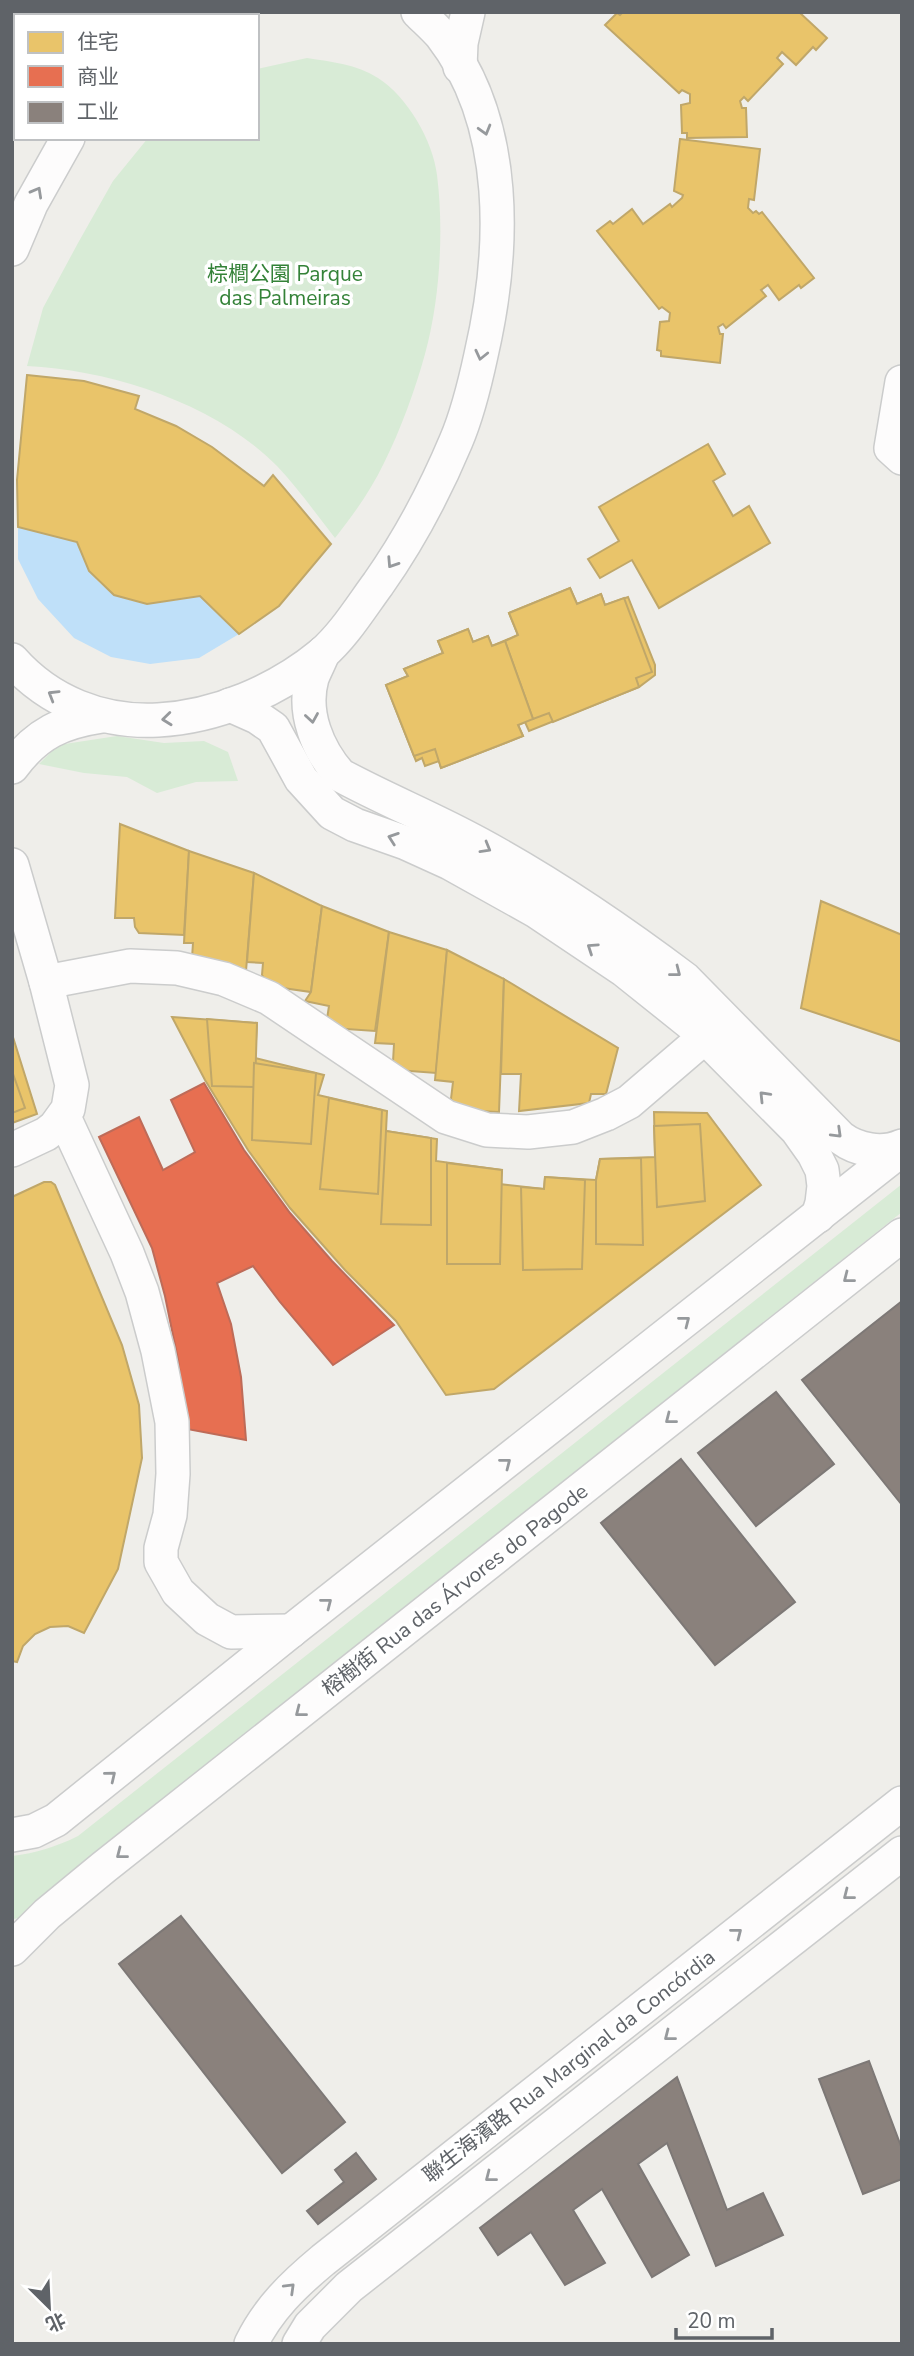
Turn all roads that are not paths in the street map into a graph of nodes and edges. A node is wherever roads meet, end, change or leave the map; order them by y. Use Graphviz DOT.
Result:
graph roads {
  1 [pos="418,12"];
  2 [pos="468,12"];
  3 [pos="460,67"];
  4 [pos="67,140"];
  5 [pos="12,249"];
  6 [pos="902,382"];
  7 [pos="902,458"];
  8 [pos="324,653"];
  9 [pos="12,660"];
  10 [pos="230,705"];
  11 [pos="102,716"];
  12 [pos="12,767"];
  13 [pos="12,865"];
  14 [pos="46,982"];
  15 [pos="706,1036"];
  16 [pos="64,1117"];
  17 [pos="902,1148"];
  18 [pos="12,1150"];
  19 [pos="818,1216"];
  20 [pos="902,1235"];
  21 [pos="291,1631"];
  22 [pos="902,1803"];
  23 [pos="12,1835"];
  24 [pos="902,1853"];
  25 [pos="12,1949"];
  26 [pos="251,2344"];
  27 [pos="299,2344"];
  1 -- 3 [label="street"];
  2 -- 3 [label="street"];
  3 -- 8 [label="street, one-way"];
  5 -- 4 [label="street, one-way"];
  6 -- 7 [label="street"];
  8 -- 10 [label="street"];
  8 -- 17 [label="street, one-way"];
  11 -- 9 [label="street, one-way"];
  10 -- 11 [label="street, one-way"];
  15 -- 10 [label="street, one-way"];
  11 -- 12 [label="street"];
  13 -- 14 [label="street"];
  14 -- 15 [label="street"];
  14 -- 16 [label="street"];
  19 -- 15 [label="street, one-way"];
  16 -- 18 [label="street"];
  16 -- 21 [label="street"];
  17 -- 19 [label="street"];
  21 -- 19 [label="street, one-way"];
  20 -- 25 [label="street, 榕樹街 Rua das Árvores do Pagode, one-way"];
  23 -- 21 [label="street, one-way"];
  26 -- 22 [label="street, 聯生海濱路 Rua Marginal da Concórdia, one-way"];
  24 -- 27 [label="street, 聯生海濱路 Rua Marginal da Concórdia, one-way"];
}
